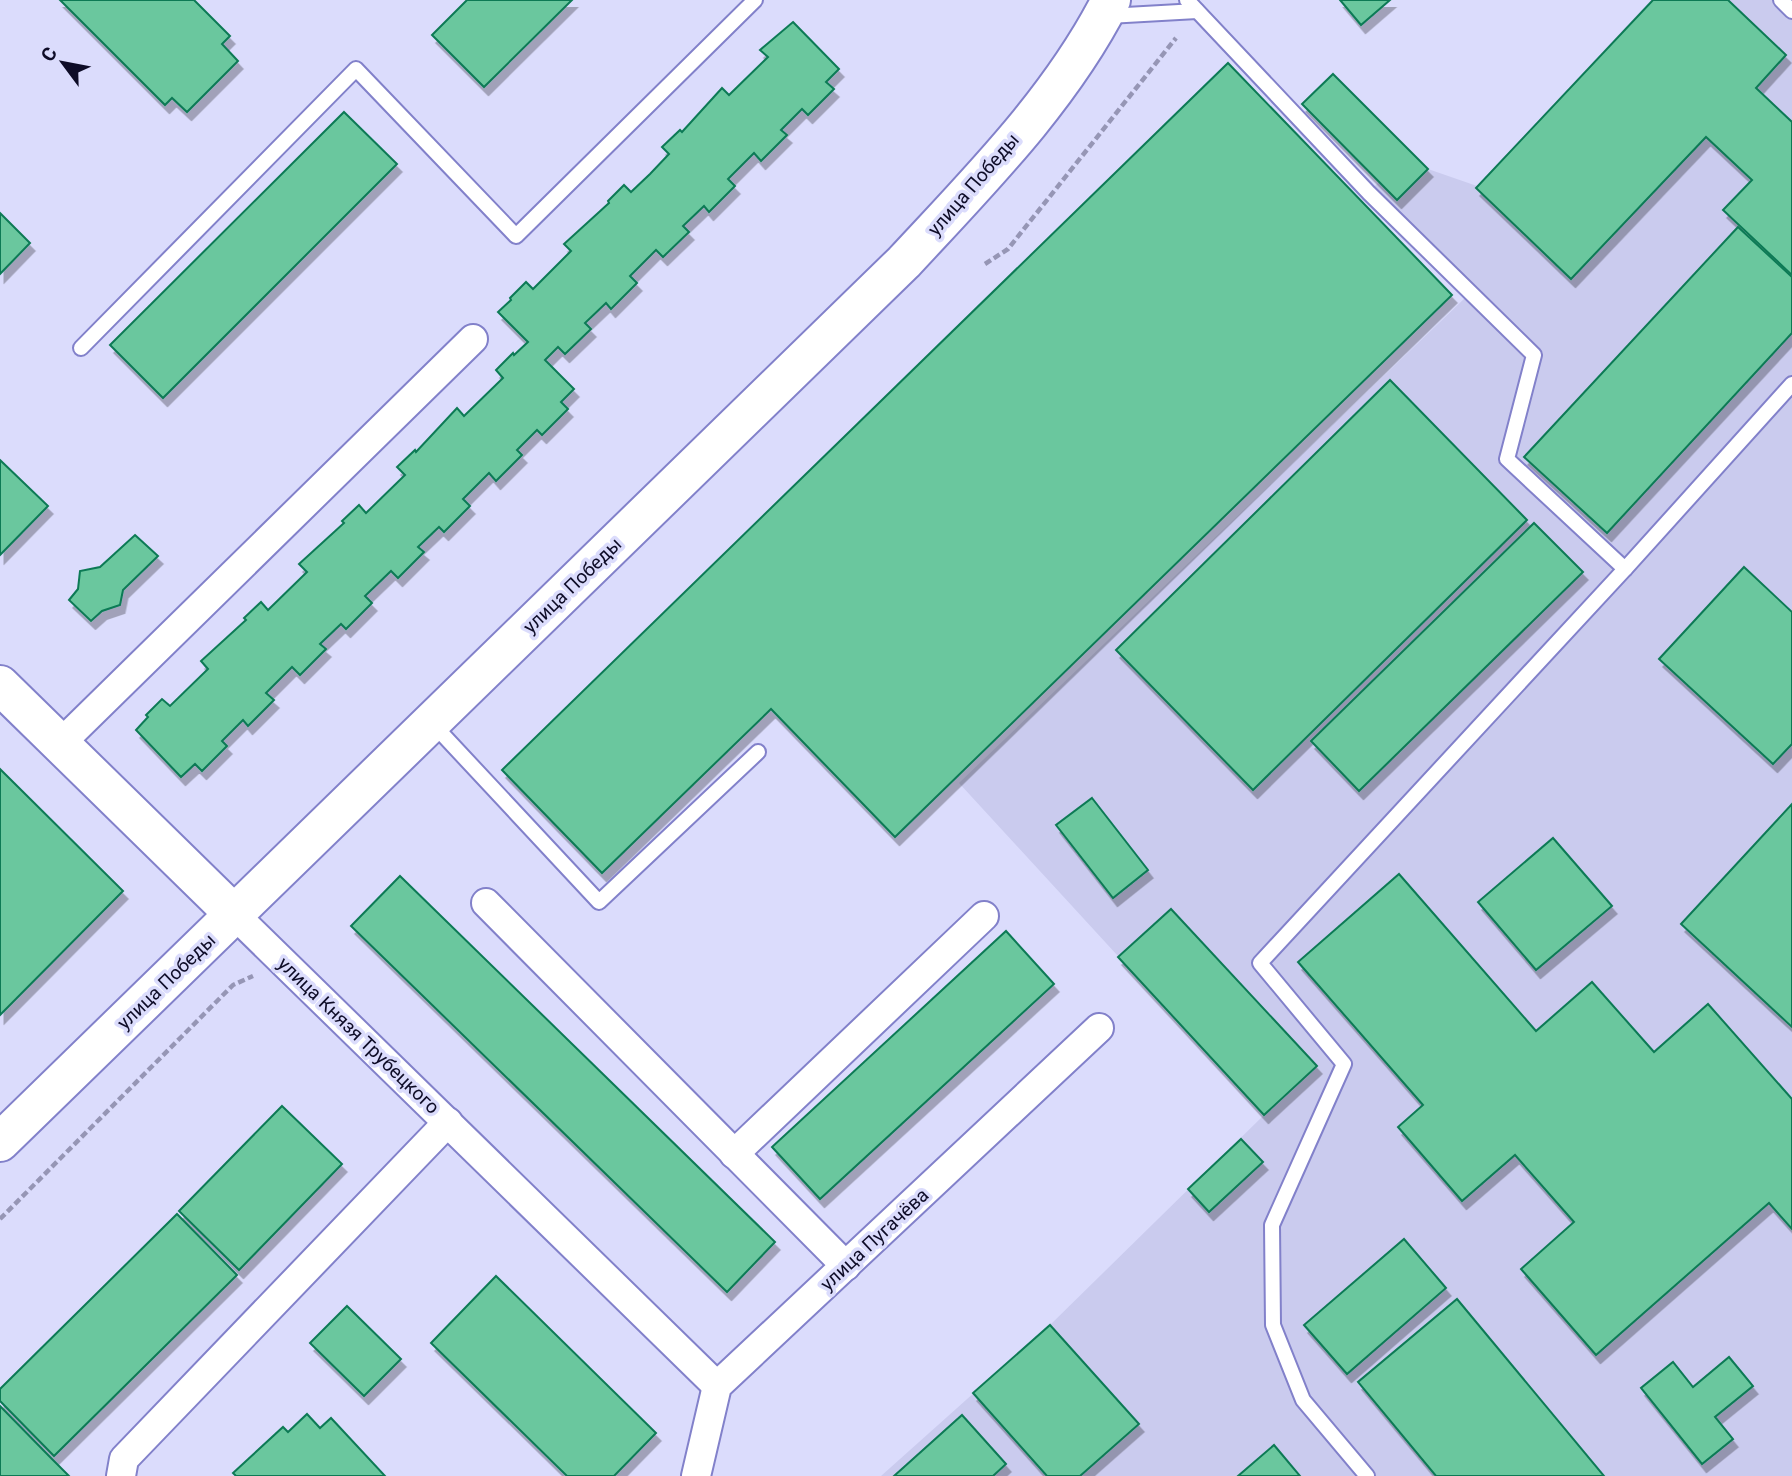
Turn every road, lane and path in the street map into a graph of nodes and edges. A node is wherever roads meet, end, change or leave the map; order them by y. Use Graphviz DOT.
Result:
graph roads {
  1 [pos="755,0"];
  2 [pos="1781,0"];
  3 [pos="1192,6"];
  4 [pos="1107,8"];
  5 [pos="1792,11"];
  6 [pos="985,264"];
  7 [pos="473,339"];
  8 [pos="81,348"];
  9 [pos="1792,384"];
  10 [pos="1625,569"];
  11 [pos="1,687"];
  12 [pos="431,722"];
  13 [pos="60,744"];
  14 [pos="758,752"];
  15 [pos="486,903"];
  16 [pos="235,915"];
  17 [pos="984,916"];
  18 [pos="283,962"];
  19 [pos="1099,1028"];
  20 [pos="448,1122"];
  21 [pos="0,1142"];
  22 [pos="734,1154"];
  23 [pos="0,1219"];
  24 [pos="846,1266"];
  25 [pos="717,1386"];
  26 [pos="121,1476"];
  27 [pos="696,1476"];
  28 [pos="1367,1476"];
  1 -- 8 [label="lane"];
  2 -- 5 [label="lane"];
  3 -- 4 [label="lane"];
  3 -- 6 [label="path"];
  3 -- 10 [label="lane"];
  4 -- 12 [label="main road, улица Победы"];
  7 -- 13 [label="street"];
  9 -- 10 [label="lane"];
  10 -- 28 [label="lane"];
  11 -- 13 [label="main road, улица Князя Трубецкого"];
  12 -- 14 [label="lane"];
  12 -- 16 [label="main road, улица Победы"];
  13 -- 16 [label="main road, улица Князя Трубецкого"];
  15 -- 22 [label="street"];
  16 -- 18 [label="street, улица Князя Трубецкого"];
  16 -- 21 [label="main road, улица Победы"];
  17 -- 22 [label="street"];
  18 -- 20 [label="street, улица Князя Трубецкого"];
  18 -- 23 [label="path"];
  19 -- 24 [label="street, улица Пугачёва"];
  20 -- 25 [label="street, улица Князя Трубецкого"];
  20 -- 26 [label="street"];
  22 -- 24 [label="street"];
  24 -- 25 [label="street, улица Пугачёва"];
  25 -- 27 [label="street"];
}
